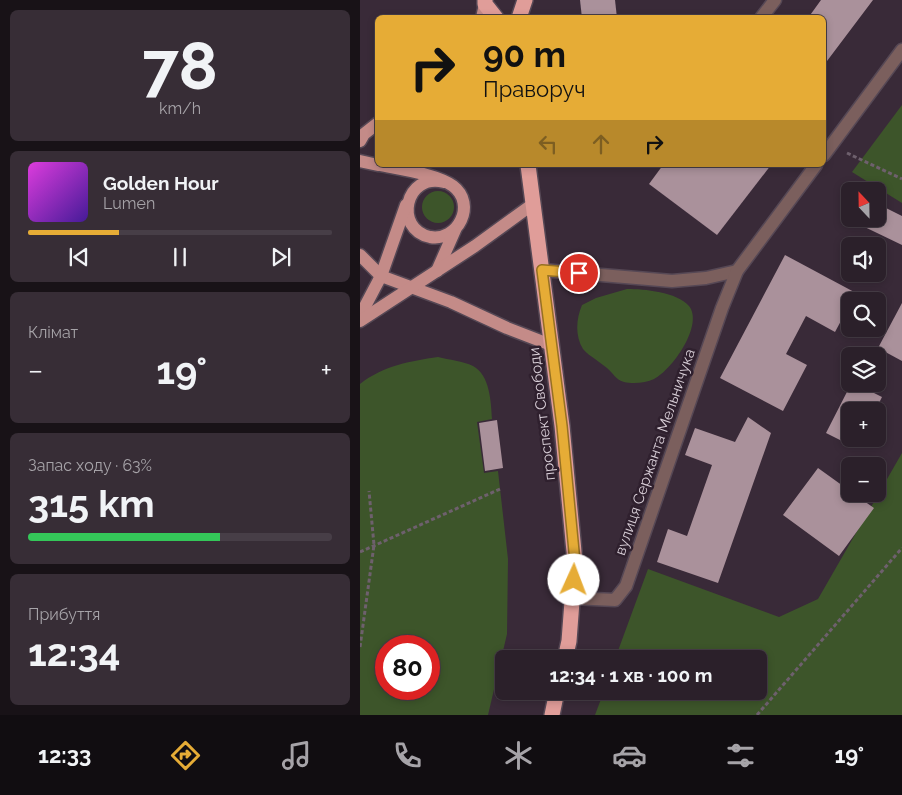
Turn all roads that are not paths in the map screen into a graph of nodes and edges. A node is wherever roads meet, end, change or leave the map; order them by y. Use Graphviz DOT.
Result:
graph roads {
  1 [pos="525,0"];
  2 [pos="774,0"];
  3 [pos="520,15"];
  4 [pos="763,15"];
  5 [pos="902,50"];
  6 [pos="375,125"];
  7 [pos="360,141"];
  8 [pos="827,150"];
  9 [pos="375,156"];
  10 [pos="360,159"];
  11 [pos="375,164"];
  12 [pos="400,167"];
  13 [pos="528,167"];
  14 [pos="815,167"];
  15 [pos="421,169"];
  16 [pos="444,182"];
  17 [pos="410,196"];
  18 [pos="533,204"];
  19 [pos="455,230"];
  20 [pos="360,255"];
  21 [pos="542,270"];
  22 [pos="437,271"];
  23 [pos="737,271"];
  24 [pos="381,276"];
  25 [pos="410,287"];
  26 [pos="360,316"];
  27 [pos="360,321"];
  28 [pos="551,345"];
  29 [pos="572,598"];
  30 [pos="567,650"];
  31 [pos="555,700"];
  32 [pos="552,715"];
  1 -- 3 [label="highway"];
  2 -- 4 [label="street"];
  5 -- 8 [label="street"];
  6 -- 7 [label="main road"];
  9 -- 10 [label="main road"];
  10 -- 11 [label="main road"];
  12 -- 15 [label="main road"];
  13 -- 18 [label="highway, проспект Свободи"];
  14 -- 23 [label="street, вулиця Сержанта Мельничука"];
  15 -- 16 [label="main road"];
  15 -- 17 [label="main road"];
  16 -- 17 [label="main road"];
  16 -- 19 [label="main road"];
  17 -- 19 [label="main road"];
  17 -- 24 [label="main road"];
  18 -- 21 [label="highway, проспект Свободи"];
  18 -- 22 [label="main road"];
  19 -- 22 [label="main road"];
  20 -- 24 [label="main road"];
  21 -- 23 [label="street"];
  21 -- 28 [label="highway, проспект Свободи"];
  22 -- 25 [label="main road"];
  23 -- 29 [label="street, вулиця Сержанта Мельничука"];
  24 -- 25 [label="main road"];
  24 -- 26 [label="main road"];
  25 -- 27 [label="main road"];
  25 -- 28 [label="main road"];
  28 -- 29 [label="highway, проспект Свободи"];
  29 -- 30 [label="highway, проспект Свободи"];
  31 -- 32 [label="highway"];
}
